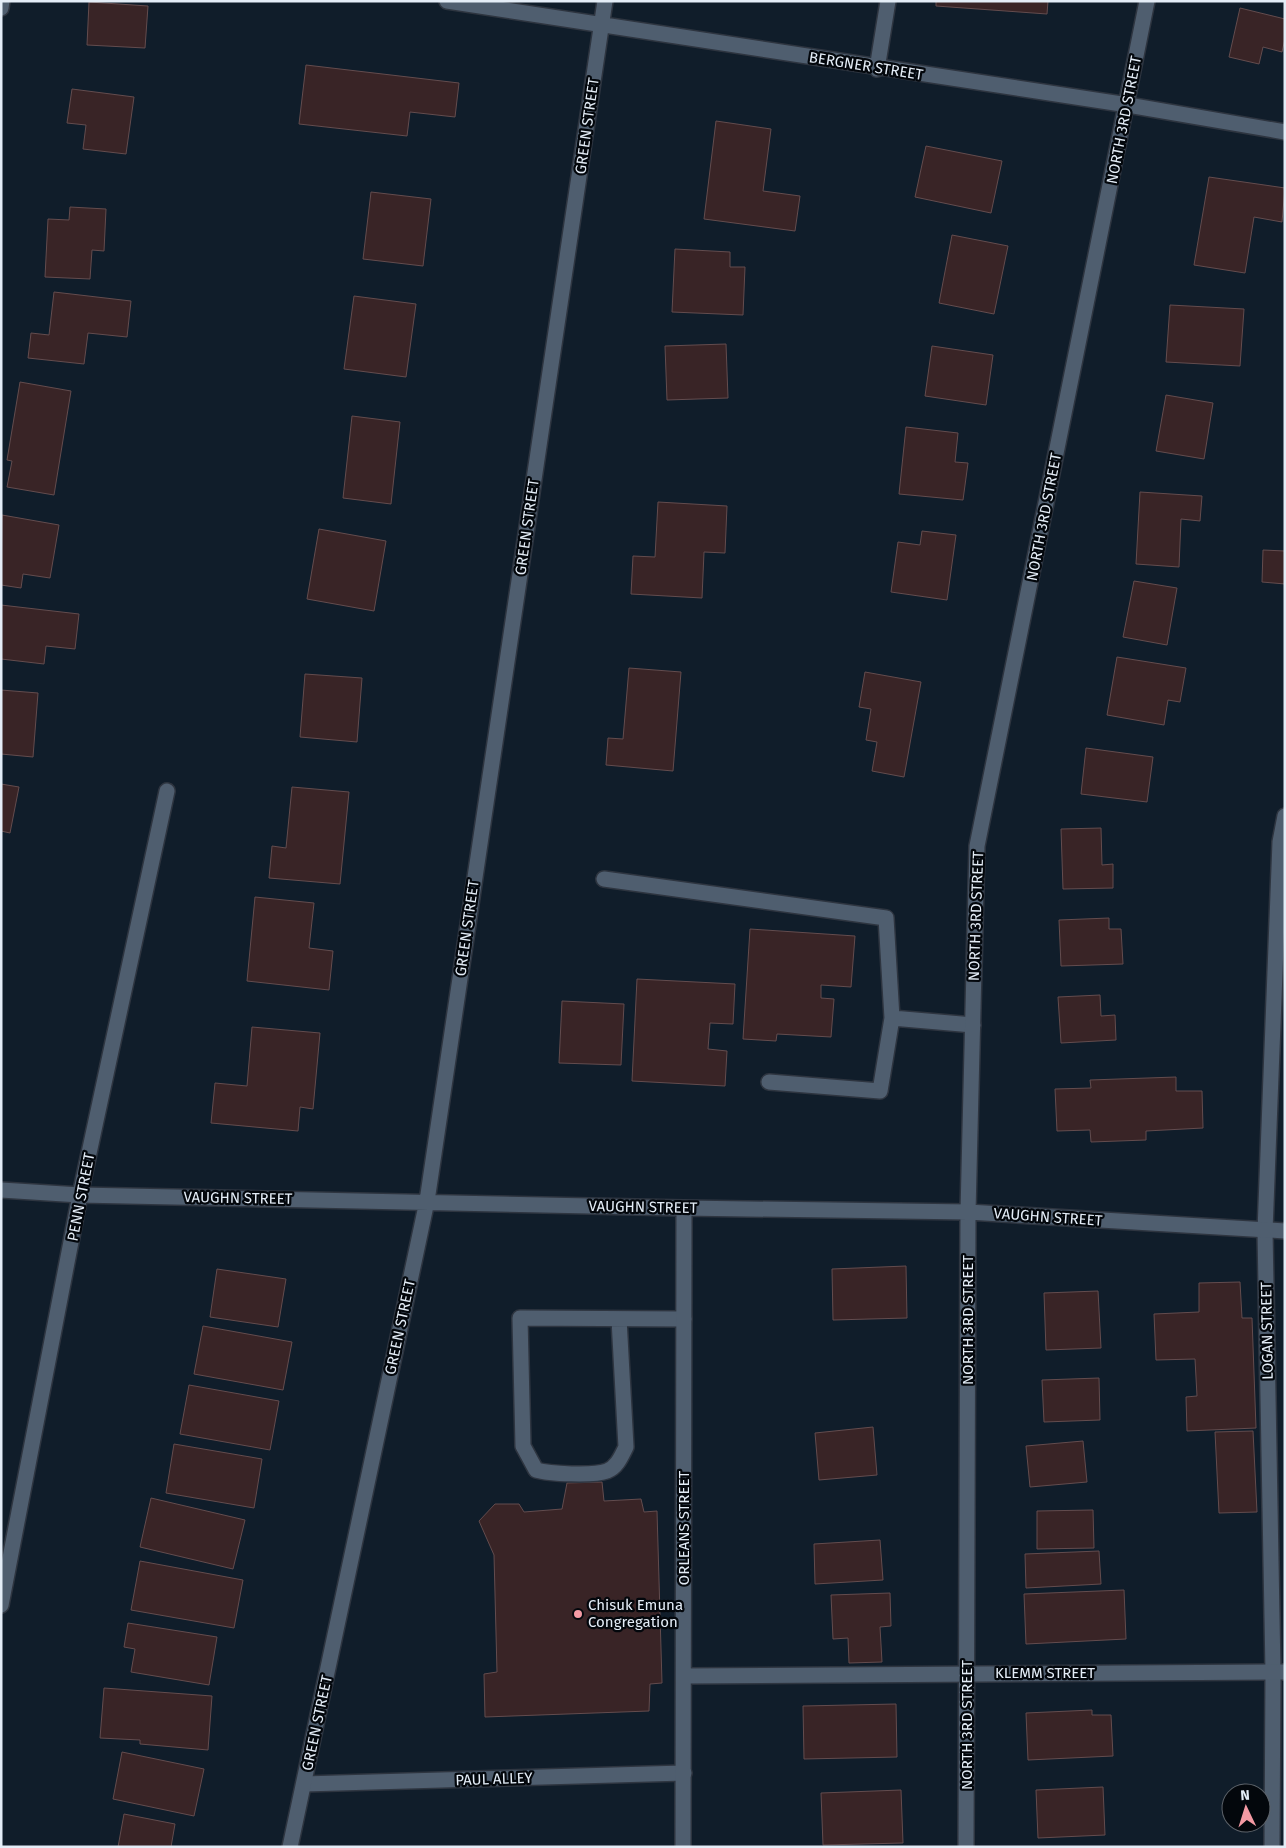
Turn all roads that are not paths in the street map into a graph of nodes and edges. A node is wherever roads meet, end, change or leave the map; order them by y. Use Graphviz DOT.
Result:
graph roads {
  1 [pos="2,1"];
  2 [pos="447,1"];
  3 [pos="605,1"];
  4 [pos="888,1"];
  5 [pos="1148,1"];
  6 [pos="1,8"];
  7 [pos="602,24"];
  8 [pos="877,69"];
  9 [pos="1128,105"];
  10 [pos="1285,132"];
  11 [pos="167,791"];
  12 [pos="1285,816"];
  13 [pos="604,879"];
  14 [pos="892,1018"];
  15 [pos="972,1025"];
  16 [pos="769,1082"];
  17 [pos="1,1190"];
  18 [pos="80,1195"];
  19 [pos="427,1201"];
  20 [pos="684,1208"];
  21 [pos="968,1212"];
  22 [pos="1265,1231"];
  23 [pos="1285,1231"];
  24 [pos="618,1318"];
  25 [pos="684,1319"];
  26 [pos="1,1605"];
  27 [pos="1279,1672"];
  28 [pos="967,1674"];
  29 [pos="685,1676"];
  30 [pos="684,1773"];
  31 [pos="304,1784"];
  32 [pos="290,1847"];
  33 [pos="683,1847"];
  34 [pos="966,1847"];
  35 [pos="1272,1847"];
  1 -- 6 [label="street"];
  2 -- 7 [label="street, BERGNER STREET"];
  3 -- 7 [label="street, GREEN STREET"];
  4 -- 8 [label="street"];
  5 -- 9 [label="street, NORTH 3RD STREET"];
  7 -- 8 [label="street, BERGNER STREET"];
  7 -- 19 [label="street, GREEN STREET"];
  8 -- 9 [label="street, BERGNER STREET"];
  9 -- 10 [label="street, BERGNER STREET"];
  9 -- 15 [label="street, NORTH 3RD STREET"];
  11 -- 18 [label="street, PENN STREET"];
  12 -- 22 [label="street, LOGAN STREET"];
  13 -- 14 [label="street"];
  14 -- 15 [label="street"];
  14 -- 16 [label="street"];
  15 -- 21 [label="street, NORTH 3RD STREET"];
  17 -- 18 [label="street, VAUGHN STREET"];
  18 -- 19 [label="street, VAUGHN STREET"];
  18 -- 26 [label="street, PENN STREET"];
  19 -- 20 [label="street, VAUGHN STREET"];
  19 -- 31 [label="street, GREEN STREET"];
  20 -- 21 [label="street, VAUGHN STREET"];
  20 -- 25 [label="street, ORLEANS STREET"];
  21 -- 22 [label="street, VAUGHN STREET"];
  21 -- 28 [label="street, NORTH 3RD STREET"];
  22 -- 23 [label="street, VAUGHN STREET"];
  22 -- 27 [label="street, LOGAN STREET"];
  24 -- 24 [label="street"];
  24 -- 25 [label="street"];
  25 -- 29 [label="street, ORLEANS STREET"];
  27 -- 28 [label="street, KLEMM STREET"];
  27 -- 35 [label="street, LOGAN STREET"];
  28 -- 29 [label="street, KLEMM STREET"];
  28 -- 34 [label="street, NORTH 3RD STREET"];
  29 -- 30 [label="street, ORLEANS STREET"];
  30 -- 31 [label="street, PAUL ALLEY"];
  30 -- 33 [label="street, ORLEANS STREET"];
  31 -- 32 [label="street, GREEN STREET"];
}
